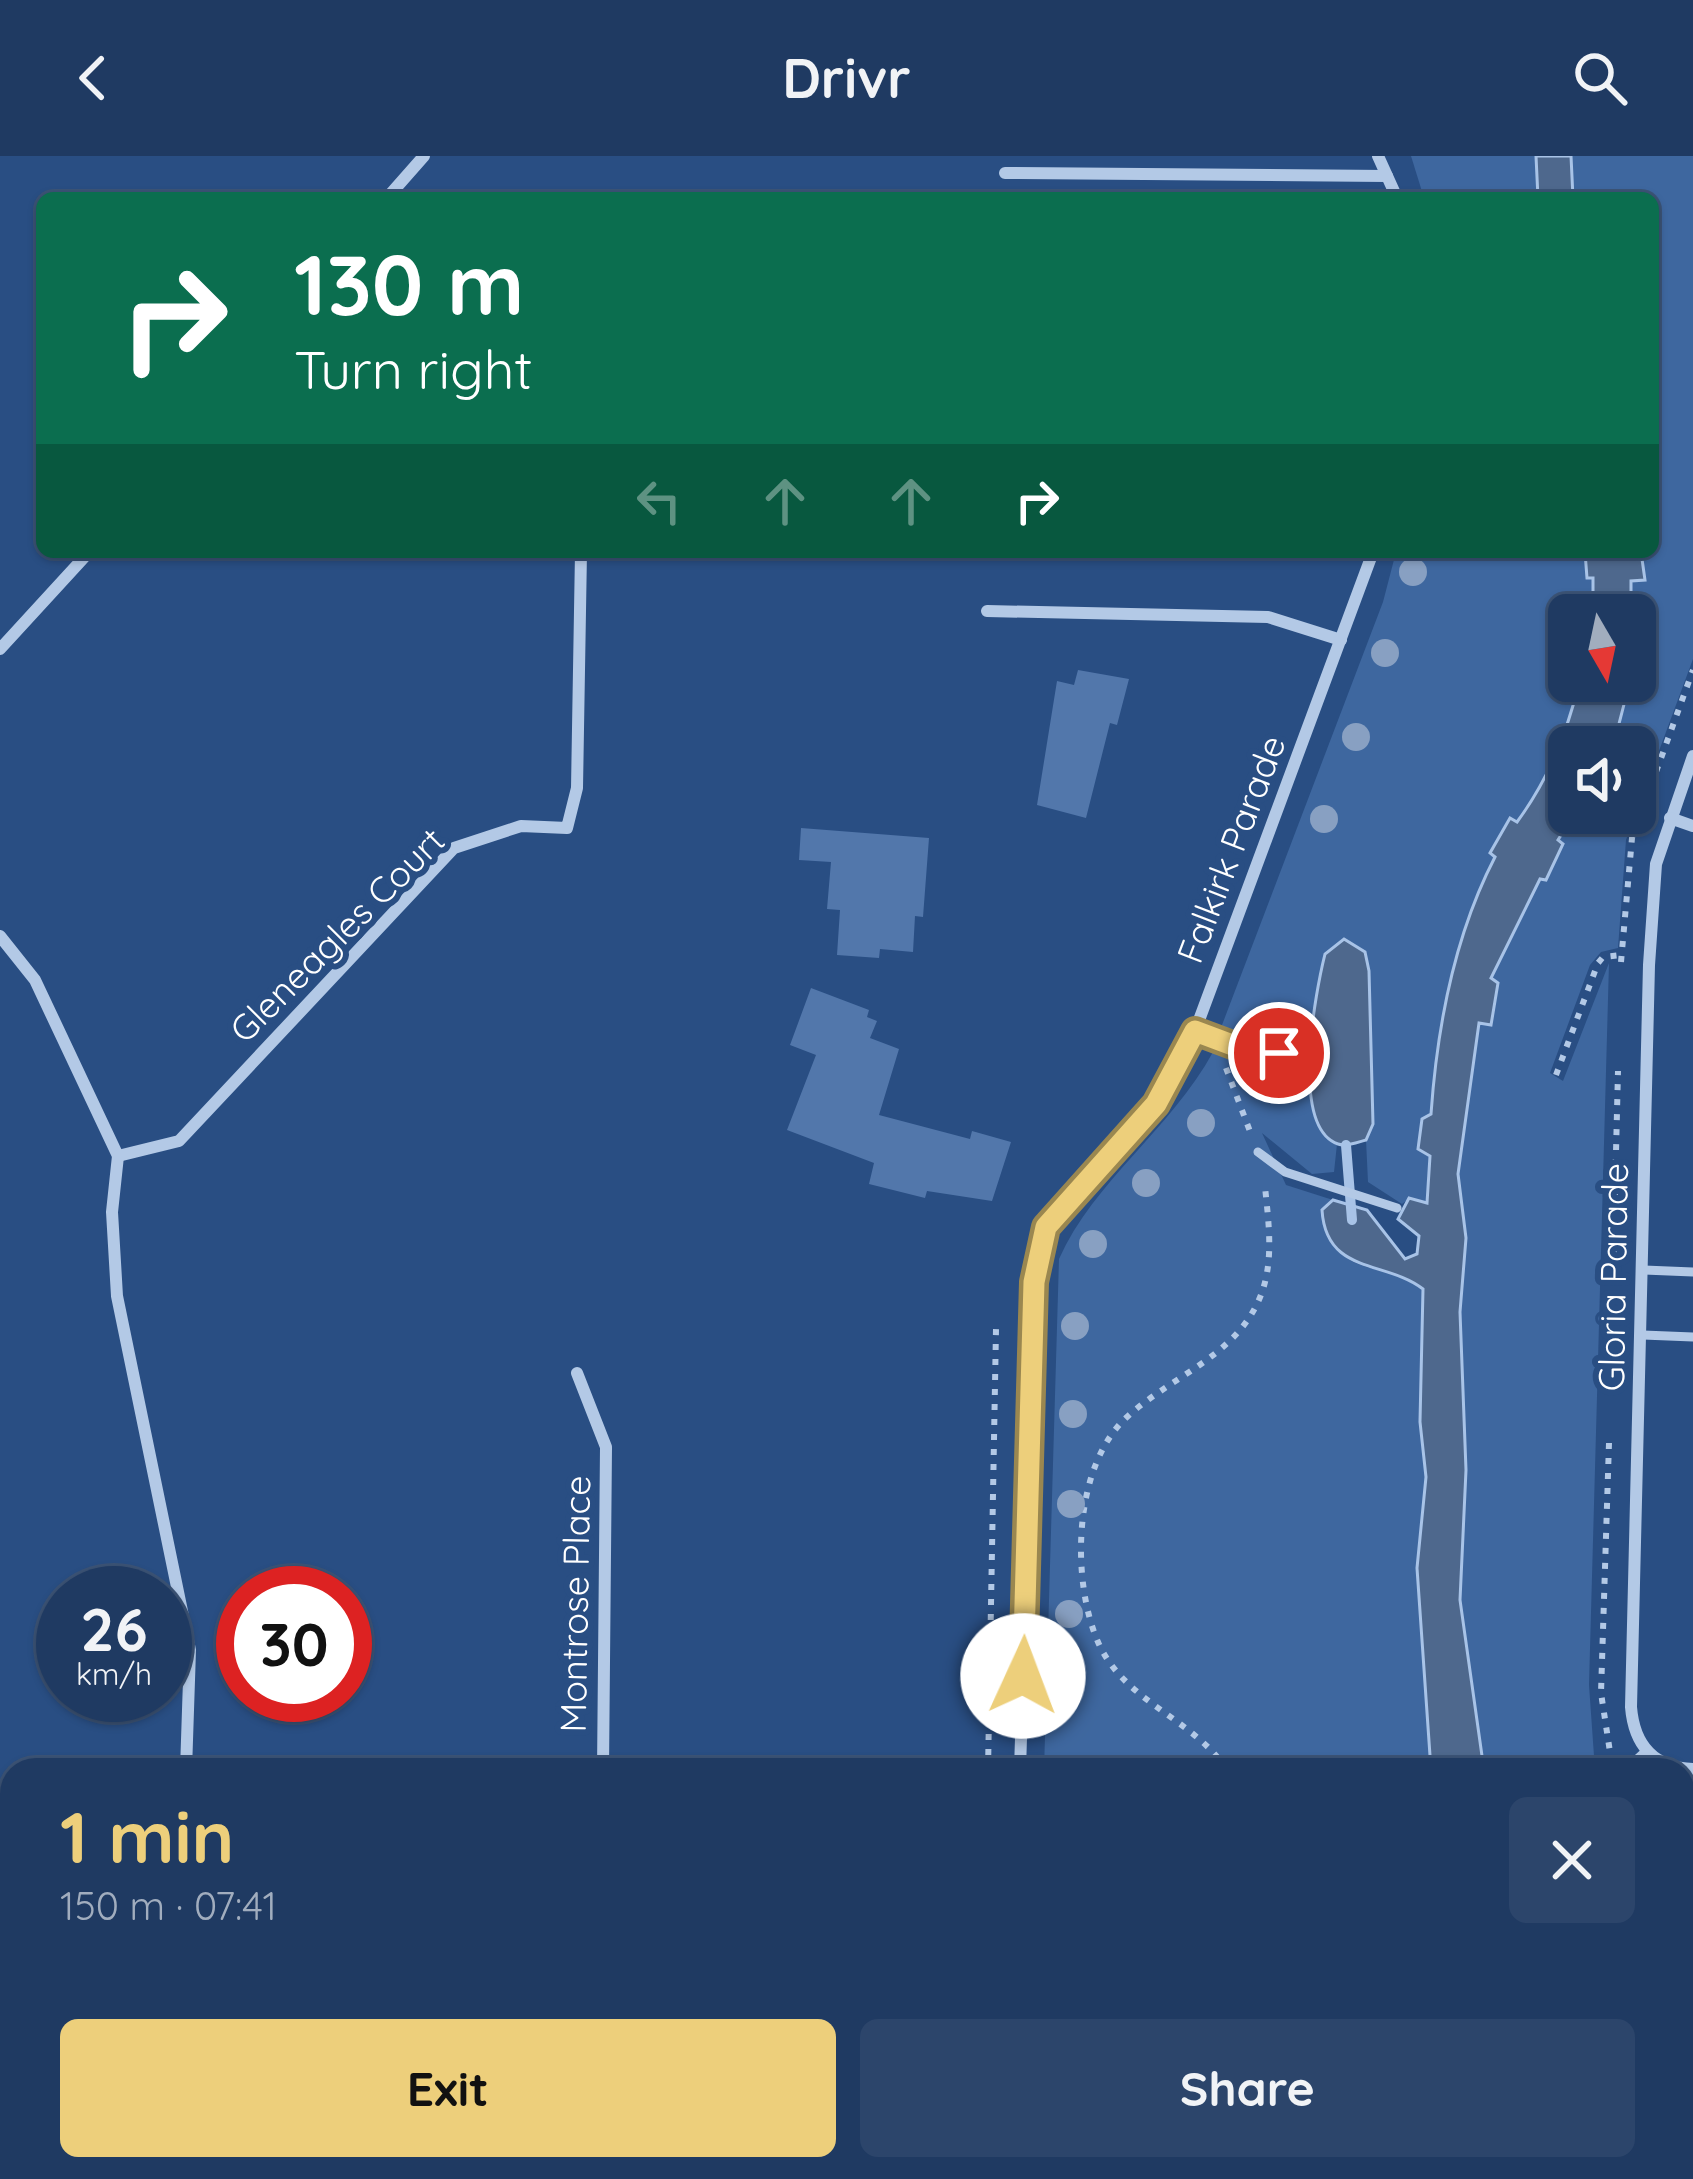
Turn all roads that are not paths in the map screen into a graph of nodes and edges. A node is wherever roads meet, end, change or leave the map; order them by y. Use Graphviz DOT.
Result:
graph roads {
  1 [pos="424,156"];
  2 [pos="1378,156"];
  3 [pos="1005,173"];
  4 [pos="1387,176"];
  5 [pos="392,192"];
  6 [pos="1394,192"];
  7 [pos="83,558"];
  8 [pos="581,558"];
  9 [pos="1370,558"];
  10 [pos="987,610"];
  11 [pos="1341,640"];
  12 [pos="0,649"];
  13 [pos="1693,756"];
  14 [pos="1670,818"];
  15 [pos="1693,826"];
  16 [pos="0,936"];
  17 [pos="1195,1031"];
  18 [pos="1279,1053"];
  19 [pos="1258,1152"];
  20 [pos="118,1156"];
  21 [pos="1397,1208"];
  22 [pos="1644,1270"];
  23 [pos="1693,1272"];
  24 [pos="1643,1335"];
  25 [pos="1693,1337"];
  26 [pos="577,1372"];
  27 [pos="1646,1751"];
  28 [pos="186,1758"];
  29 [pos="603,1758"];
  30 [pos="1020,1758"];
  31 [pos="1638,1758"];
  32 [pos="1656,1758"];
  1 -- 5 [label="street"];
  2 -- 4 [label="street"];
  3 -- 4 [label="street"];
  4 -- 6 [label="street"];
  7 -- 12 [label="street"];
  8 -- 20 [label="street, Gleneagles Court"];
  9 -- 11 [label="street, Falkirk Parade"];
  10 -- 11 [label="street"];
  11 -- 17 [label="street, Falkirk Parade"];
  13 -- 14 [label="street, Gloria Parade"];
  14 -- 15 [label="street"];
  14 -- 22 [label="street, Gloria Parade"];
  16 -- 20 [label="street"];
  17 -- 18 [label="lane"];
  17 -- 30 [label="street, Falkirk Parade"];
  19 -- 21 [label="lane"];
  20 -- 28 [label="street"];
  22 -- 23 [label="lane"];
  22 -- 24 [label="street, Gloria Parade"];
  24 -- 25 [label="lane"];
  24 -- 27 [label="street, Gloria Parade"];
  26 -- 29 [label="street, Montrose Place"];
  27 -- 31 [label="lane"];
  27 -- 32 [label="street"];
}
